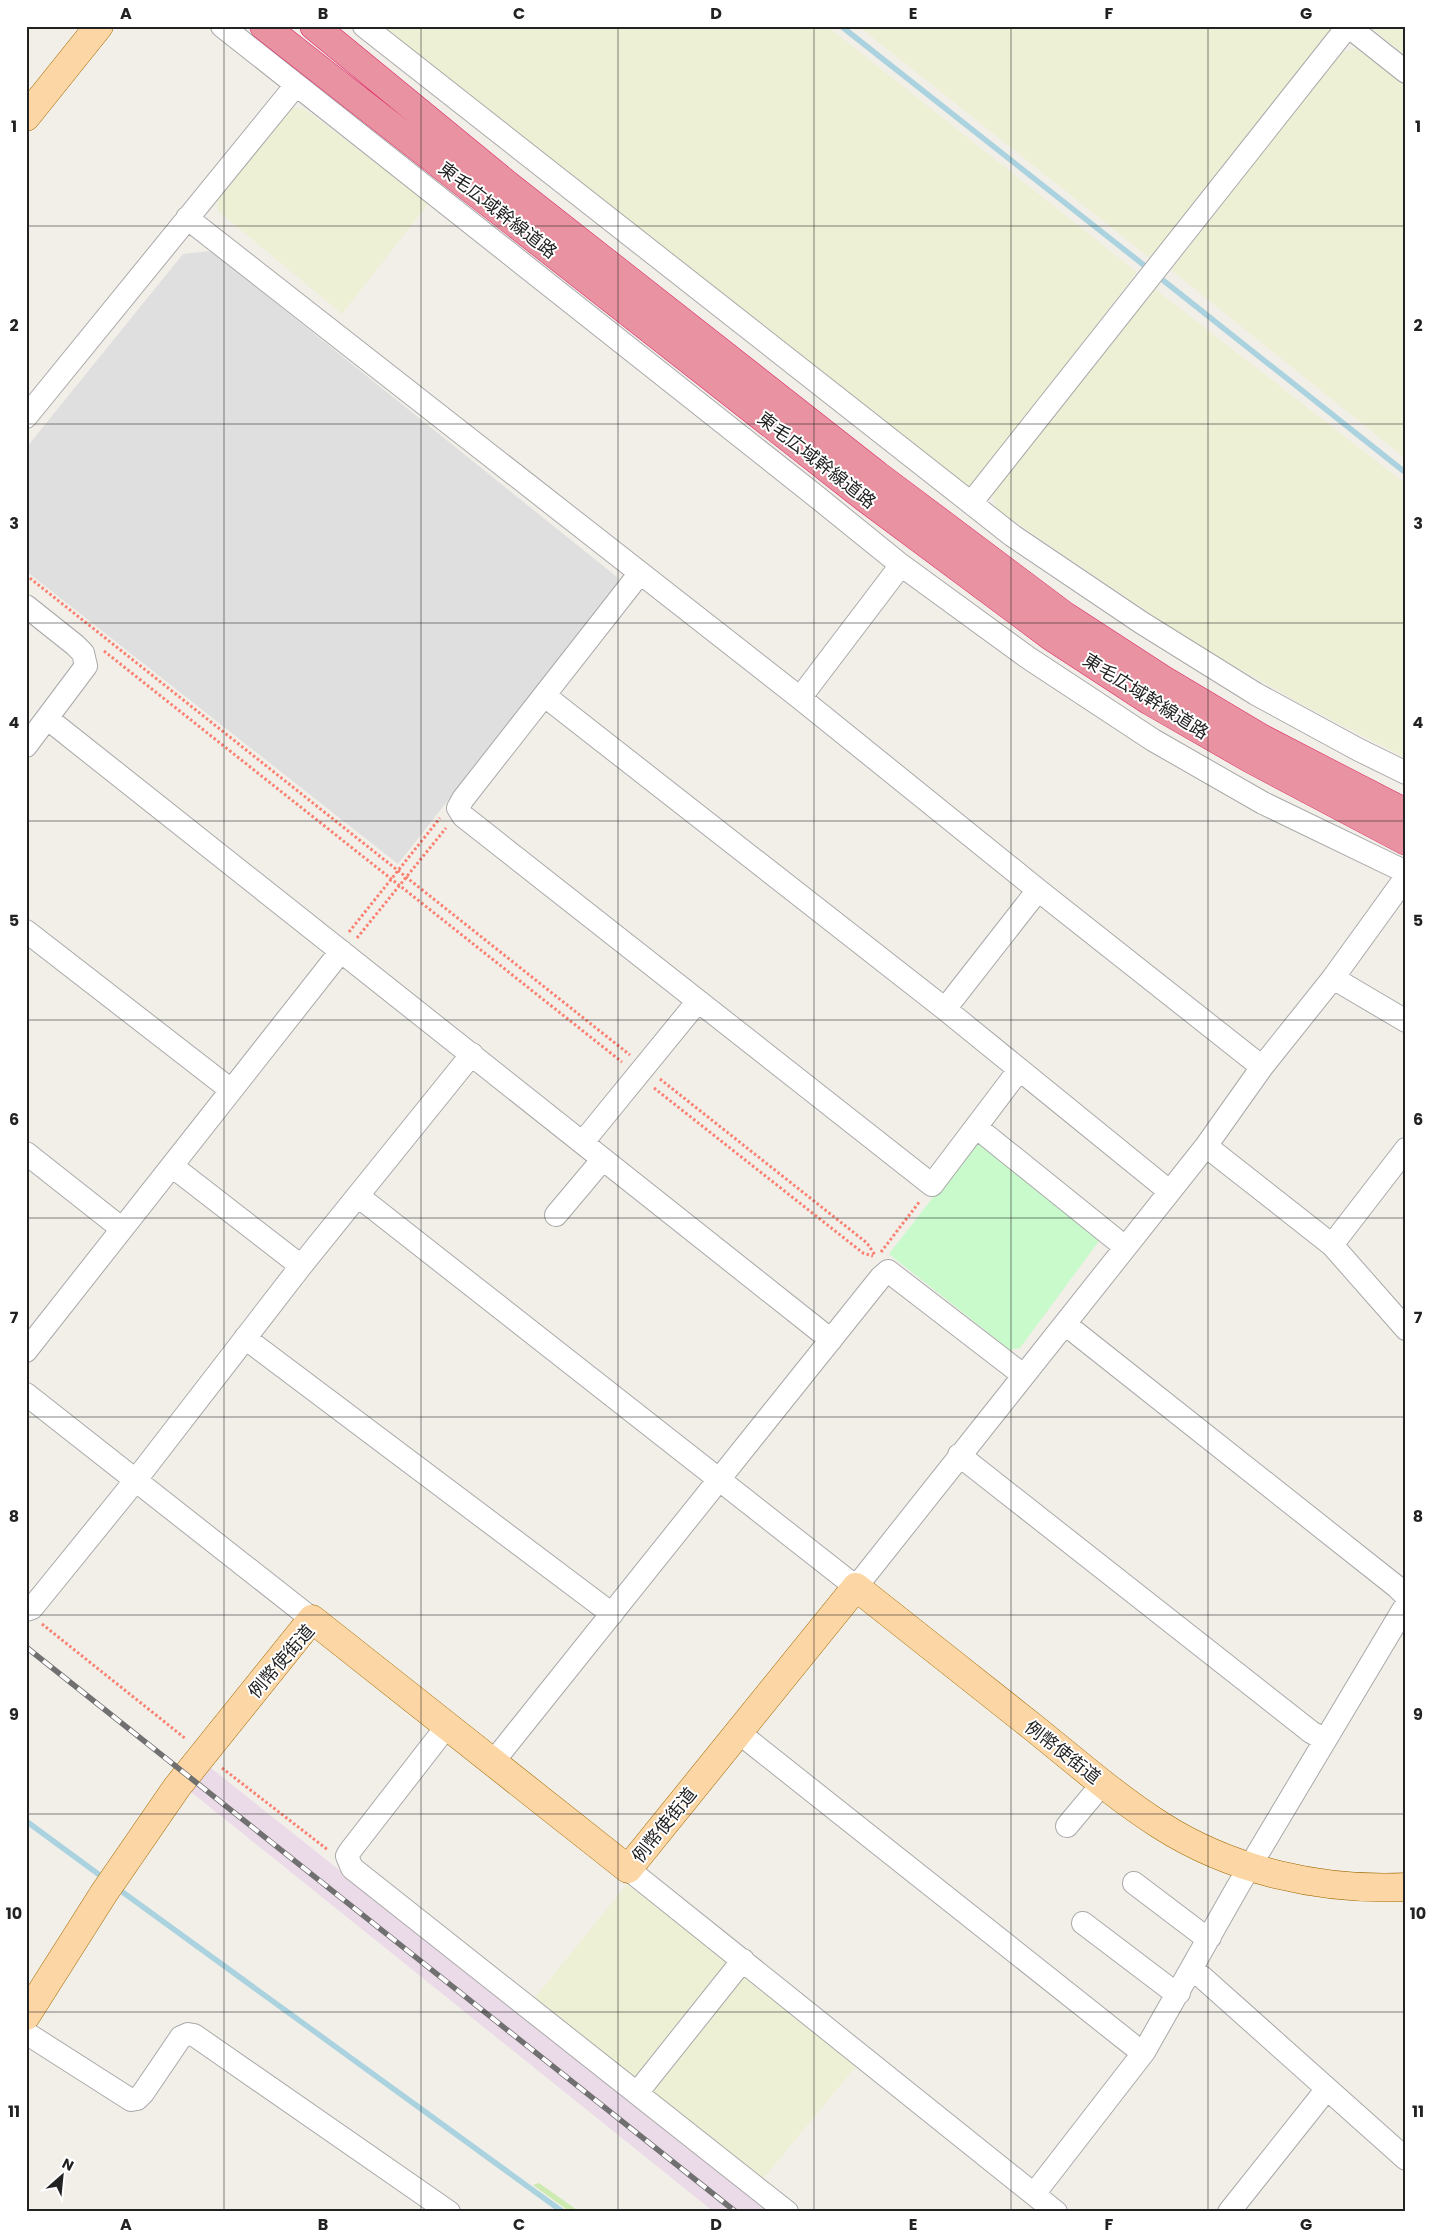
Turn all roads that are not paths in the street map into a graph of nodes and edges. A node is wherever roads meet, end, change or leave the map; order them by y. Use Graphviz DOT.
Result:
graph roads {
  1 [pos="100,26"];
  2 [pos="222,26"];
  3 [pos="264,26"];
  4 [pos="314,26"];
  5 [pos="364,26"];
  6 [pos="1406,72"];
  7 [pos="296,85"];
  8 [pos="26,117"];
  9 [pos="493,206"];
  10 [pos="187,218"];
  11 [pos="517,260"];
  12 [pos="26,417"];
  13 [pos="971,503"];
  14 [pos="901,565"];
  15 [pos="640,573"];
  16 [pos="26,606"];
  17 [pos="545,696"];
  18 [pos="800,698"];
  19 [pos="48,718"];
  20 [pos="26,746"];
  21 [pos="1181,756"];
  22 [pos="1251,758"];
  23 [pos="1406,773"];
  24 [pos="1406,813"];
  25 [pos="1406,841"];
  26 [pos="1406,872"];
  27 [pos="1406,878"];
  28 [pos="1038,890"];
  29 [pos="26,931"];
  30 [pos="341,951"];
  31 [pos="1333,978"];
  32 [pos="698,1001"];
  33 [pos="945,1009"];
  34 [pos="1406,1021"];
  35 [pos="472,1054"];
  36 [pos="1262,1067"];
  37 [pos="1019,1070"];
  38 [pos="231,1090"];
  39 [pos="976,1127"];
  40 [pos="583,1142"];
  41 [pos="1206,1146"];
  42 [pos="1406,1149"];
  43 [pos="26,1153"];
  44 [pos="604,1159"];
  45 [pos="172,1166"];
  46 [pos="1169,1191"];
  47 [pos="358,1196"];
  48 [pos="556,1215"];
  49 [pos="121,1228"];
  50 [pos="1332,1245"];
  51 [pos="1126,1247"];
  52 [pos="301,1266"];
  53 [pos="1065,1324"];
  54 [pos="1406,1329"];
  55 [pos="245,1338"];
  56 [pos="831,1340"];
  57 [pos="26,1351"];
  58 [pos="1023,1375"];
  59 [pos="26,1394"];
  60 [pos="959,1455"];
  61 [pos="718,1479"];
  62 [pos="135,1481"];
  63 [pos="856,1587"];
  64 [pos="1406,1596"];
  65 [pos="1406,1605"];
  66 [pos="26,1610"];
  67 [pos="612,1614"];
  68 [pos="312,1619"];
  69 [pos="448,1726"];
  70 [pos="738,1732"];
  71 [pos="1325,1740"];
  72 [pos="494,1762"];
  73 [pos="1103,1783"];
  74 [pos="1067,1826"];
  75 [pos="1251,1867"];
  76 [pos="628,1869"];
  77 [pos="1134,1883"];
  78 [pos="1406,1888"];
  79 [pos="1083,1923"];
  80 [pos="1210,1937"];
  81 [pos="743,1960"];
  82 [pos="1191,1972"];
  83 [pos="1179,1993"];
  84 [pos="26,2016"];
  85 [pos="26,2033"];
  86 [pos="1144,2052"];
  87 [pos="1326,2090"];
  88 [pos="638,2093"];
  89 [pos="1406,2159"];
  90 [pos="1034,2194"];
  91 [pos="449,2212"];
  92 [pos="787,2212"];
  93 [pos="1056,2212"];
  94 [pos="1229,2212"];
  1 -- 8 [label="main road"];
  2 -- 7 [label="street"];
  3 -- 9 [label="highway, 東毛広域幹線道路"];
  4 -- 24 [label="highway, 東毛広域幹線道路"];
  5 -- 13 [label="street"];
  6 -- 13 [label="street"];
  7 -- 10 [label="street"];
  7 -- 11 [label="street"];
  9 -- 11 [label="street"];
  9 -- 22 [label="highway, 東毛広域幹線道路"];
  10 -- 12 [label="street"];
  10 -- 15 [label="street"];
  11 -- 14 [label="street"];
  13 -- 23 [label="street"];
  14 -- 18 [label="street"];
  14 -- 21 [label="street"];
  15 -- 17 [label="street"];
  15 -- 18 [label="street"];
  16 -- 19 [label="street"];
  17 -- 32 [label="street"];
  17 -- 33 [label="street"];
  18 -- 28 [label="street"];
  19 -- 20 [label="street"];
  19 -- 30 [label="street"];
  21 -- 22 [label="street"];
  21 -- 26 [label="street"];
  22 -- 25 [label="highway, 東毛広域幹線道路"];
  27 -- 31 [label="street"];
  28 -- 33 [label="street"];
  28 -- 36 [label="street"];
  29 -- 38 [label="street"];
  30 -- 35 [label="street"];
  30 -- 38 [label="street"];
  31 -- 34 [label="street"];
  31 -- 36 [label="street"];
  32 -- 39 [label="street"];
  32 -- 40 [label="street"];
  33 -- 37 [label="street"];
  35 -- 40 [label="street"];
  35 -- 47 [label="street"];
  36 -- 41 [label="street"];
  37 -- 39 [label="street"];
  37 -- 46 [label="street"];
  38 -- 45 [label="street"];
  39 -- 51 [label="street"];
  40 -- 44 [label="street"];
  41 -- 46 [label="street"];
  41 -- 50 [label="street"];
  42 -- 50 [label="street"];
  43 -- 49 [label="street"];
  44 -- 48 [label="street"];
  44 -- 56 [label="street"];
  45 -- 49 [label="street"];
  45 -- 52 [label="street"];
  46 -- 51 [label="street"];
  47 -- 52 [label="street"];
  47 -- 61 [label="street"];
  49 -- 57 [label="street"];
  50 -- 54 [label="street"];
  51 -- 53 [label="street"];
  52 -- 55 [label="street"];
  53 -- 58 [label="street"];
  53 -- 64 [label="street"];
  55 -- 62 [label="street"];
  55 -- 67 [label="street"];
  56 -- 58 [label="street"];
  56 -- 61 [label="street"];
  58 -- 60 [label="street"];
  59 -- 62 [label="street"];
  60 -- 63 [label="street"];
  60 -- 71 [label="street"];
  61 -- 63 [label="street"];
  61 -- 67 [label="street"];
  62 -- 66 [label="street"];
  62 -- 68 [label="street"];
  63 -- 70 [label="main road, 例幣使街道"];
  63 -- 73 [label="main road, 例幣使街道"];
  65 -- 71 [label="street"];
  67 -- 72 [label="street"];
  68 -- 69 [label="main road, 例幣使街道"];
  68 -- 84 [label="main road, 例幣使街道"];
  69 -- 72 [label="main road, 例幣使街道"];
  69 -- 88 [label="street"];
  70 -- 76 [label="main road, 例幣使街道"];
  70 -- 86 [label="street"];
  71 -- 75 [label="street"];
  72 -- 76 [label="main road, 例幣使街道"];
  73 -- 74 [label="street"];
  73 -- 75 [label="main road, 例幣使街道"];
  75 -- 78 [label="main road, 例幣使街道"];
  75 -- 80 [label="street"];
  76 -- 81 [label="street"];
  77 -- 80 [label="street"];
  79 -- 83 [label="street"];
  80 -- 82 [label="street"];
  81 -- 88 [label="street"];
  81 -- 90 [label="street"];
  82 -- 83 [label="street"];
  82 -- 87 [label="street"];
  83 -- 86 [label="street"];
  85 -- 91 [label="street"];
  86 -- 90 [label="street"];
  87 -- 89 [label="street"];
  87 -- 94 [label="street"];
  88 -- 92 [label="street"];
  90 -- 93 [label="street"];
}
